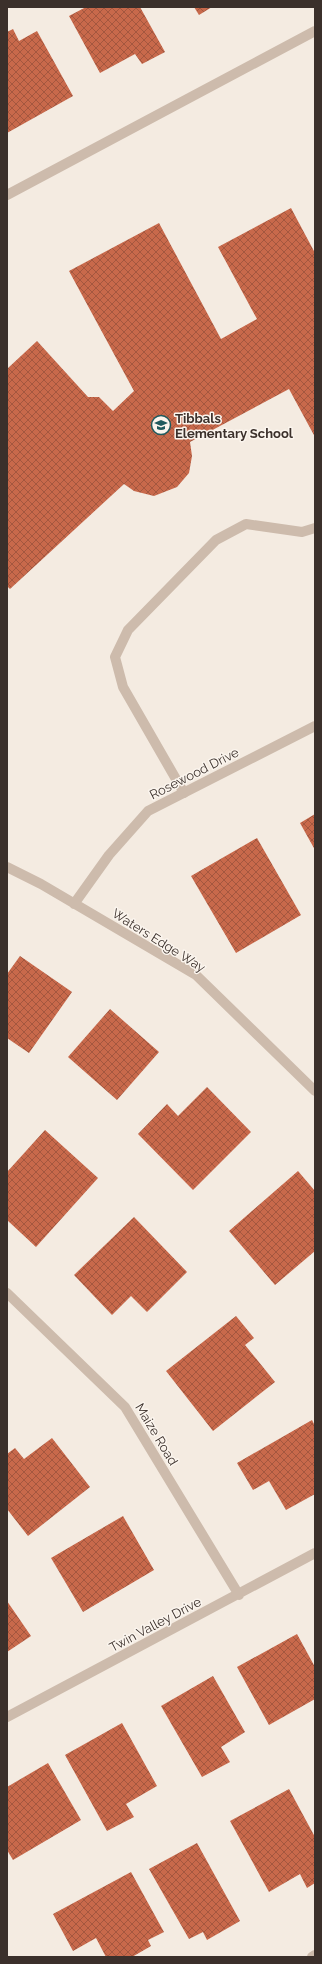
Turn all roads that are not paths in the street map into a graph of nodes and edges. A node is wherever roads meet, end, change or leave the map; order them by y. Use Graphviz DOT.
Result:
graph roads {
  1 [pos="315,31"];
  2 [pos="7,195"];
  3 [pos="315,528"];
  4 [pos="315,726"];
  5 [pos="184,793"];
  6 [pos="7,867"];
  7 [pos="74,904"];
  8 [pos="315,1091"];
  9 [pos="7,1293"];
  10 [pos="315,1553"];
  11 [pos="239,1595"];
  12 [pos="7,1717"];
  13 [pos="315,1955"];
  14 [pos="312,1957"];
  1 -- 2 [label="street"];
  3 -- 5 [label="street"];
  4 -- 5 [label="street, Rosewood Drive"];
  5 -- 7 [label="street, Rosewood Drive"];
  6 -- 7 [label="street, Waters Edge Way"];
  7 -- 8 [label="street, Waters Edge Way"];
  9 -- 11 [label="street, Maize Road"];
  10 -- 11 [label="street, Twin Valley Drive"];
  11 -- 12 [label="street, Twin Valley Drive"];
  13 -- 14 [label="street"];
}
